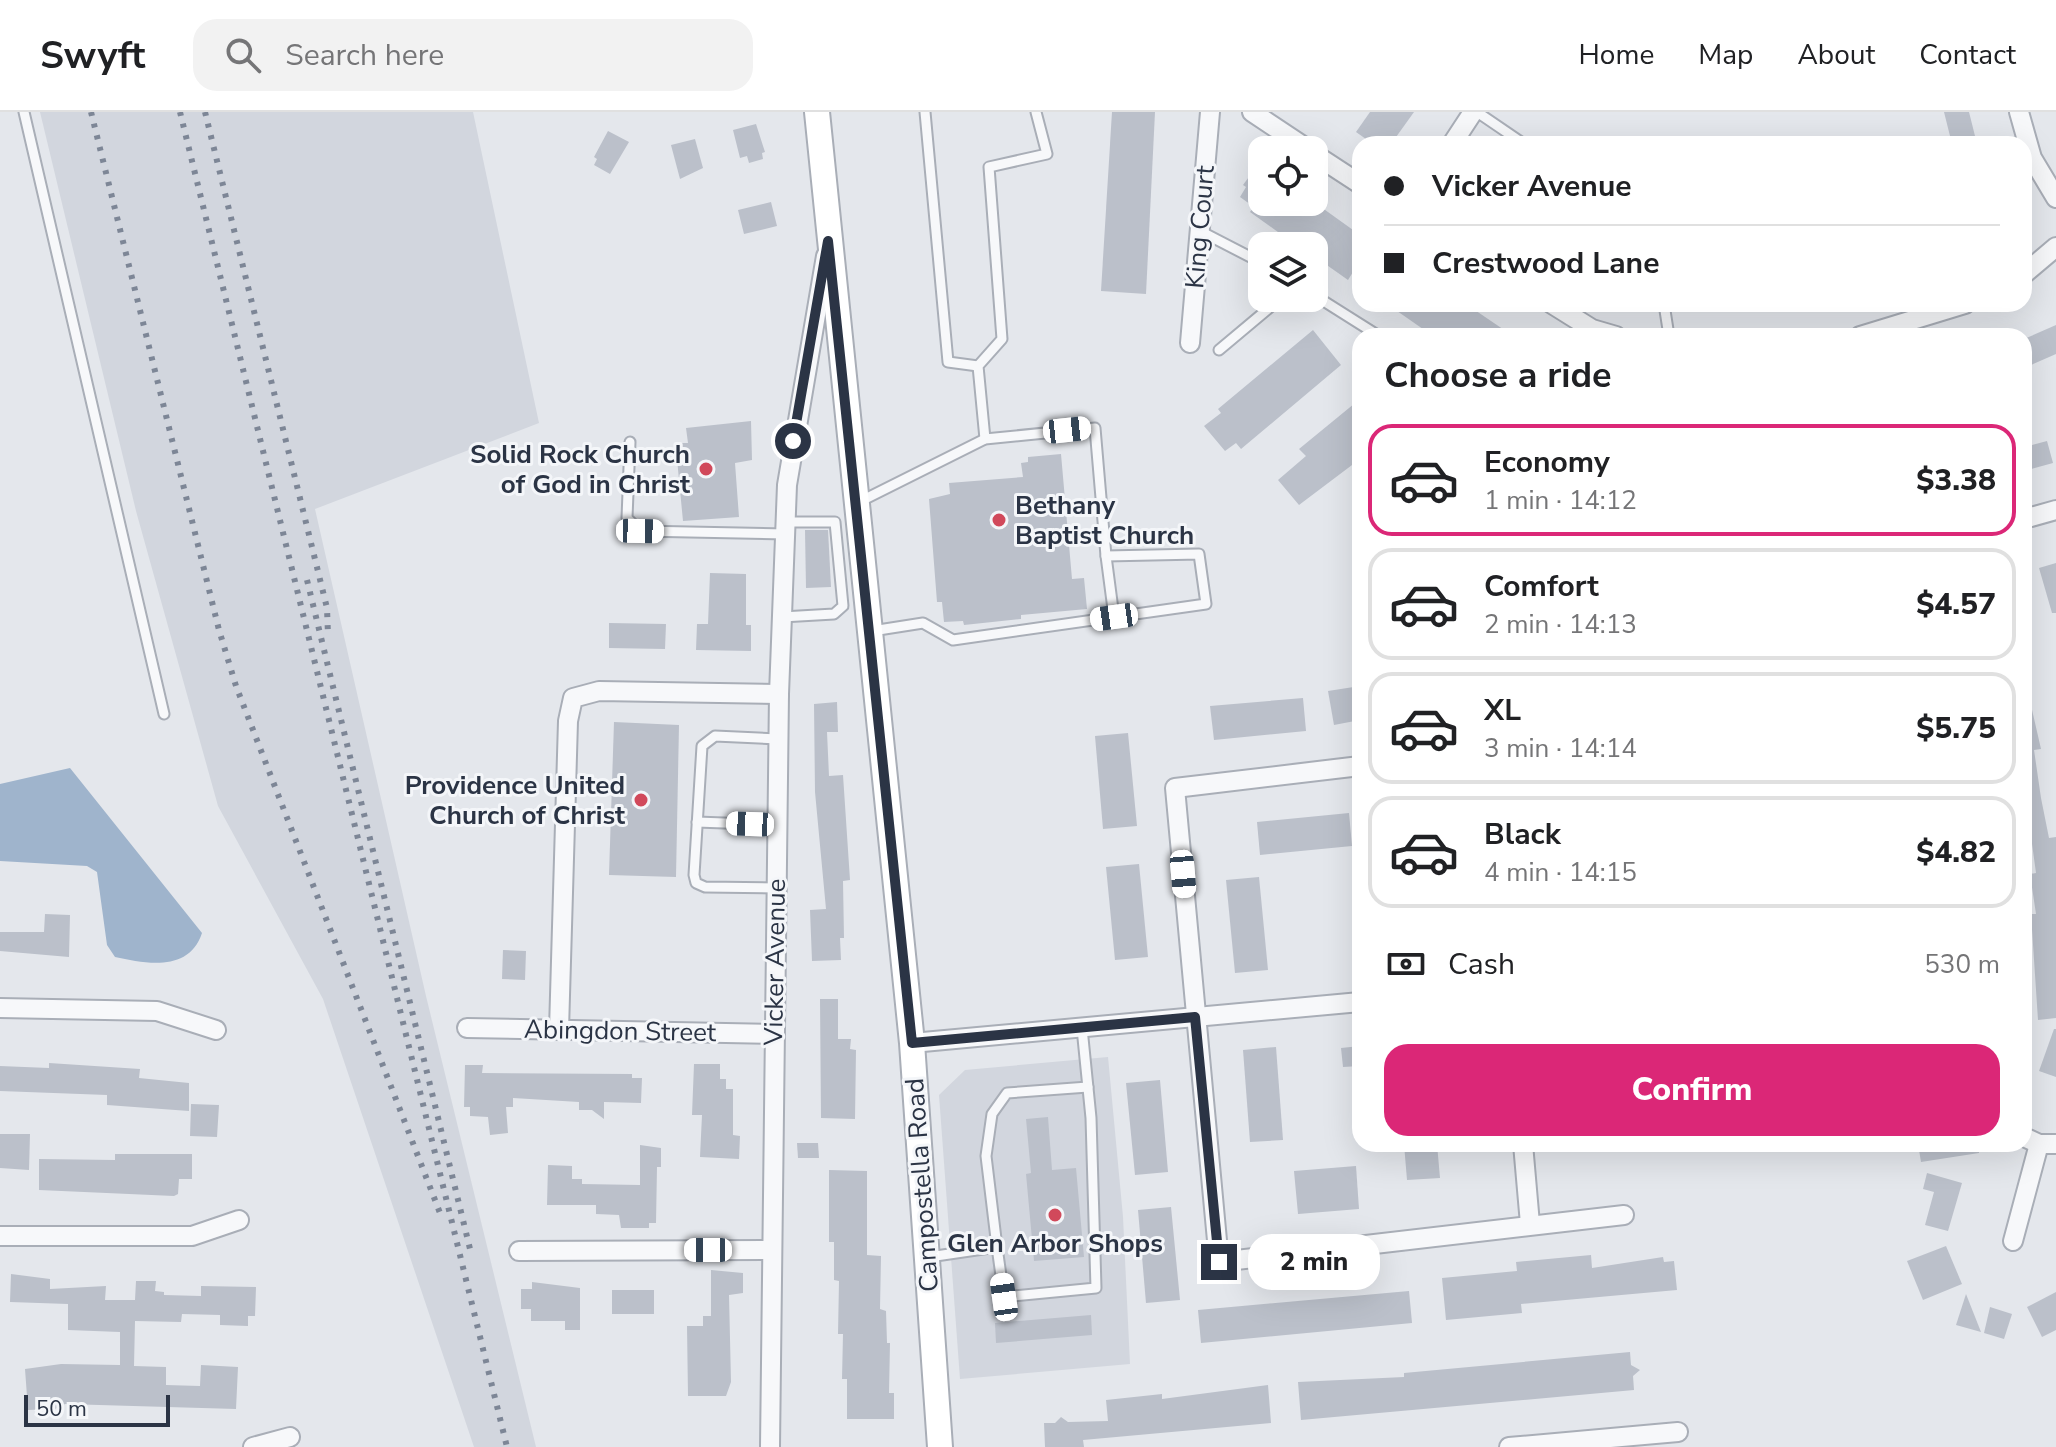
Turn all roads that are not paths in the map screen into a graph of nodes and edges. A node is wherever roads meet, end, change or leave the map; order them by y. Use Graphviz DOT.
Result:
graph roads {
  1 [pos="24,112"];
  2 [pos="817,112"];
  3 [pos="925,112"];
  4 [pos="1036,112"];
  5 [pos="1210,112"];
  6 [pos="1252,112"];
  7 [pos="1475,112"];
  8 [pos="2019,112"];
  9 [pos="1288,136"];
  10 [pos="1458,136"];
  11 [pos="1512,136"];
  12 [pos="2026,136"];
  13 [pos="2032,158"];
  14 [pos="1328,163"];
  15 [pos="1352,179"];
  16 [pos="2056,198"];
  17 [pos="1200,231"];
  18 [pos="828,241"];
  19 [pos="2056,247"];
  20 [pos="1248,256"];
  21 [pos="2032,267"];
  22 [pos="1328,304"];
  23 [pos="1264,312"];
  24 [pos="1562,312"];
  25 [pos="1940,312"];
  26 [pos="1366,328"];
  27 [pos="1583,328"];
  28 [pos="1891,328"];
  29 [pos="1190,343"];
  30 [pos="1219,350"];
  31 [pos="978,366"];
  32 [pos="985,439"];
  33 [pos="630,442"];
  34 [pos="856,503"];
  35 [pos="2056,510"];
  36 [pos="2032,517"];
  37 [pos="785,528"];
  38 [pos="1106,556"];
  39 [pos="782,617"];
  40 [pos="1114,617"];
  41 [pos="869,632"];
  42 [pos="779,694"];
  43 [pos="164,714"];
  44 [pos="778,739"];
  45 [pos="1352,767"];
  46 [pos="697,822"];
  47 [pos="777,825"];
  48 [pos="776,888"];
  49 [pos="1352,1003"];
  50 [pos="0,1008"];
  51 [pos="1195,1017"];
  52 [pos="467,1028"];
  53 [pos="1082,1028"];
  54 [pos="216,1030"];
  55 [pos="559,1030"];
  56 [pos="774,1034"];
  57 [pos="912,1043"];
  58 [pos="1088,1087"];
  59 [pos="2040,1142"];
  60 [pos="1524,1152"];
  61 [pos="1624,1215"];
  62 [pos="239,1220"];
  63 [pos="1530,1224"];
  64 [pos="0,1236"];
  65 [pos="2013,1241"];
  66 [pos="997,1247"];
  67 [pos="772,1250"];
  68 [pos="519,1251"];
  69 [pos="926,1257"];
  70 [pos="1678,1432"];
  71 [pos="290,1437"];
  72 [pos="253,1447"];
  73 [pos="770,1447"];
  74 [pos="940,1447"];
  75 [pos="1509,1447"];
  1 -- 43 [label="lane"];
  2 -- 18 [label="main road, Campostella Road"];
  3 -- 31 [label="lane"];
  4 -- 31 [label="lane"];
  5 -- 17 [label="street, King Court"];
  6 -- 9 [label="street"];
  7 -- 10 [label="street"];
  7 -- 11 [label="lane"];
  8 -- 12 [label="street"];
  13 -- 16 [label="street"];
  14 -- 15 [label="street"];
  17 -- 20 [label="lane"];
  17 -- 29 [label="street, King Court"];
  18 -- 34 [label="main road, Campostella Road"];
  18 -- 37 [label="street, Vicker Avenue"];
  19 -- 21 [label="street"];
  22 -- 26 [label="lane"];
  23 -- 30 [label="lane"];
  24 -- 27 [label="street"];
  25 -- 28 [label="street"];
  31 -- 32 [label="lane"];
  32 -- 34 [label="lane"];
  32 -- 38 [label="lane"];
  33 -- 37 [label="lane"];
  34 -- 41 [label="main road, Campostella Road"];
  35 -- 36 [label="street"];
  37 -- 39 [label="street, Vicker Avenue"];
  37 -- 39 [label="lane"];
  38 -- 40 [label="lane"];
  38 -- 40 [label="lane"];
  39 -- 42 [label="street, Vicker Avenue"];
  40 -- 41 [label="lane"];
  41 -- 57 [label="main road, Campostella Road"];
  42 -- 44 [label="street, Vicker Avenue"];
  42 -- 55 [label="street"];
  44 -- 46 [label="lane"];
  44 -- 47 [label="street, Vicker Avenue"];
  45 -- 51 [label="street"];
  46 -- 47 [label="lane"];
  46 -- 48 [label="lane"];
  47 -- 48 [label="street, Vicker Avenue"];
  48 -- 56 [label="street, Vicker Avenue"];
  49 -- 51 [label="street"];
  50 -- 54 [label="street"];
  51 -- 53 [label="street"];
  51 -- 63 [label="street"];
  52 -- 55 [label="street, Abingdon Street"];
  53 -- 57 [label="street"];
  53 -- 58 [label="lane"];
  55 -- 56 [label="street, Abingdon Street"];
  56 -- 67 [label="street, Vicker Avenue"];
  57 -- 69 [label="main road, Campostella Road"];
  58 -- 66 [label="lane"];
  58 -- 66 [label="lane"];
  59 -- 65 [label="street"];
  60 -- 63 [label="street"];
  61 -- 63 [label="street"];
  62 -- 64 [label="street"];
  66 -- 69 [label="lane"];
  67 -- 68 [label="street"];
  67 -- 73 [label="street, Vicker Avenue"];
  69 -- 74 [label="main road, Campostella Road"];
  70 -- 75 [label="street"];
  71 -- 72 [label="street"];
}
